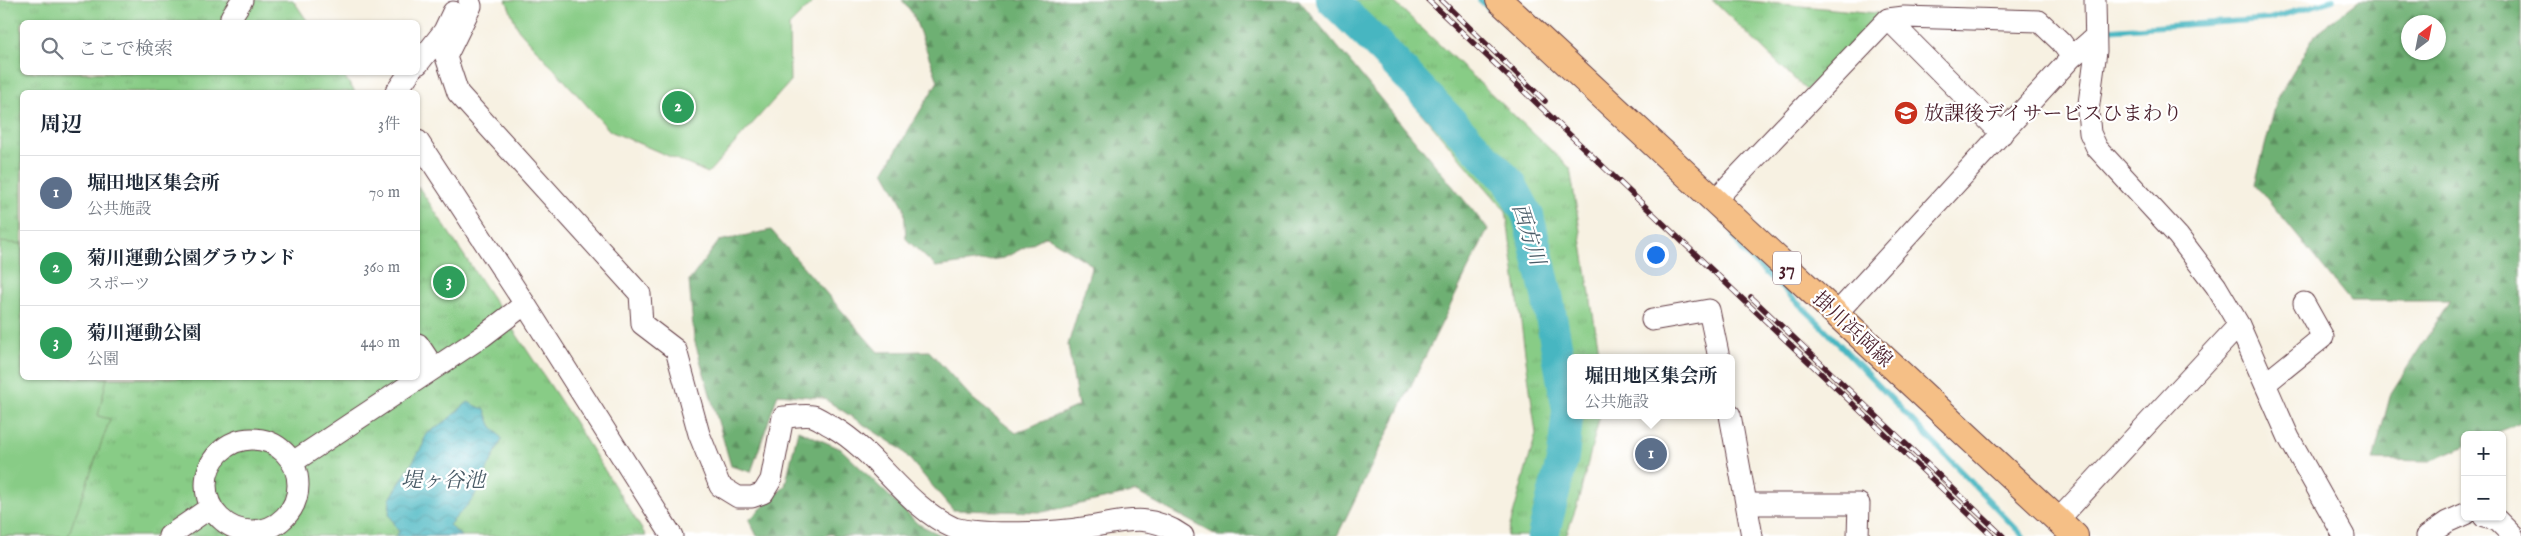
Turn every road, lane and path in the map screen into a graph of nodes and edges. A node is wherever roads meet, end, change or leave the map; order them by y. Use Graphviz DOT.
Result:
graph roads {
  1 [pos="242,0"];
  2 [pos="458,0"];
  3 [pos="469,0"];
  4 [pos="1499,0"];
  5 [pos="2095,0"];
  6 [pos="1888,19"];
  7 [pos="231,20"];
  8 [pos="2095,37"];
  9 [pos="2069,53"];
  10 [pos="420,61"];
  11 [pos="408,75"];
  12 [pos="397,90"];
  13 [pos="1998,129"];
  14 [pos="420,144"];
  15 [pos="1714,200"];
  16 [pos="2304,303"];
  17 [pos="525,304"];
  18 [pos="1836,314"];
  19 [pos="1652,320"];
  20 [pos="2239,325"];
  21 [pos="420,347"];
  22 [pos="1718,354"];
  23 [pos="434,368"];
  24 [pos="420,377"];
  25 [pos="416,380"];
  26 [pos="2265,384"];
  27 [pos="1731,419"];
  28 [pos="293,462"];
  29 [pos="1748,504"];
  30 [pos="211,507"];
  31 [pos="2461,516"];
  32 [pos="2498,521"];
  33 [pos="2066,528"];
  34 [pos="169,536"];
  35 [pos="672,536"];
  36 [pos="1182,536"];
  37 [pos="1752,536"];
  38 [pos="1858,536"];
  39 [pos="2344,536"];
  40 [pos="2427,536"];
  41 [pos="2513,536"];
  1 -- 7 [label="street"];
  2 -- 10 [label="street"];
  3 -- 36 [label="street"];
  4 -- 15 [label="main road, 掛川浜岡線 / 37"];
  5 -- 8 [label="street"];
  6 -- 9 [label="street"];
  6 -- 13 [label="street"];
  6 -- 15 [label="street"];
  8 -- 9 [label="street"];
  8 -- 20 [label="street"];
  9 -- 13 [label="street"];
  11 -- 12 [label="street"];
  13 -- 18 [label="street"];
  14 -- 17 [label="street"];
  15 -- 18 [label="main road, 掛川浜岡線 / 37"];
  16 -- 26 [label="street"];
  17 -- 23 [label="street"];
  17 -- 35 [label="street"];
  18 -- 33 [label="main road, 掛川浜岡線 / 37"];
  19 -- 22 [label="street"];
  20 -- 26 [label="street"];
  20 -- 33 [label="street"];
  21 -- 23 [label="street"];
  23 -- 24 [label="street"];
  25 -- 28 [label="street"];
  26 -- 39 [label="street"];
  27 -- 29 [label="street"];
  28 -- 30 [label="street"];
  28 -- 30 [label="street"];
  29 -- 37 [label="street"];
  29 -- 38 [label="street"];
  30 -- 34 [label="street"];
  31 -- 40 [label="street"];
  32 -- 41 [label="street"];
}
